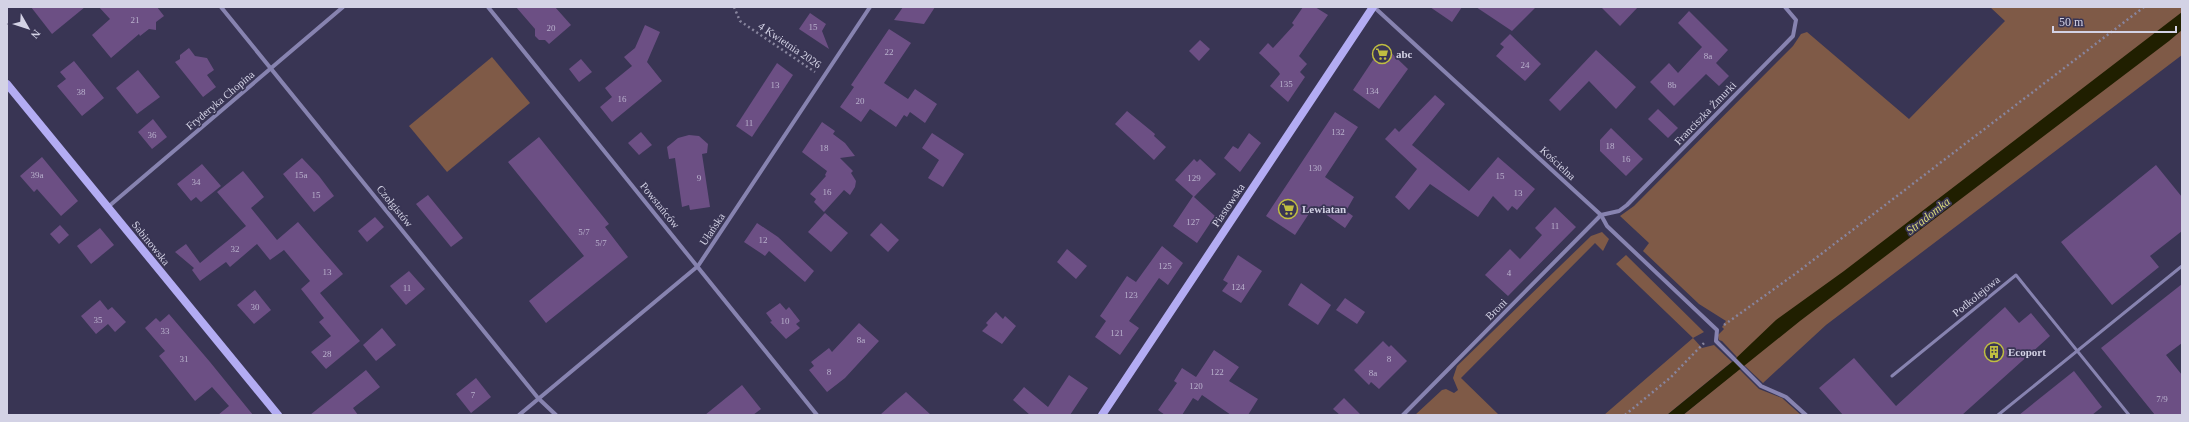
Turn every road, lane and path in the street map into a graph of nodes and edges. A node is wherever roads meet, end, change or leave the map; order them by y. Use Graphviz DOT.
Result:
graph roads {
  1 [pos="221,7"];
  2 [pos="343,7"];
  3 [pos="488,7"];
  4 [pos="734,7"];
  5 [pos="870,7"];
  6 [pos="1373,7"];
  7 [pos="1786,7"];
  8 [pos="2144,7"];
  9 [pos="272,68"];
  10 [pos="823,77"];
  11 [pos="7,84"];
  12 [pos="108,207"];
  13 [pos="1601,215"];
  14 [pos="698,266"];
  15 [pos="2182,266"];
  16 [pos="1716,330"];
  17 [pos="2077,350"];
  18 [pos="1892,376"];
  19 [pos="538,398"];
  20 [pos="278,415"];
  21 [pos="519,415"];
  22 [pos="556,415"];
  23 [pos="817,415"];
  24 [pos="1102,415"];
  25 [pos="1403,415"];
  26 [pos="1625,415"];
  27 [pos="1806,415"];
  28 [pos="1998,415"];
  29 [pos="2129,415"];
  1 -- 9 [label="street, Czołgistów"];
  2 -- 9 [label="street, Fryderyka Chopina"];
  3 -- 14 [label="street, Powstańców"];
  4 -- 10 [label="path, 4 Kwietnia 2026"];
  5 -- 10 [label="street, Ułańska"];
  6 -- 13 [label="street, Kościelna"];
  6 -- 24 [label="street, Piastowska"];
  7 -- 13 [label="street, Franciszka Żmurki"];
  8 -- 16 [label="path"];
  9 -- 12 [label="street, Fryderyka Chopina"];
  9 -- 19 [label="street, Czołgistów"];
  10 -- 14 [label="street, Ułańska"];
  11 -- 12 [label="street, Sabinowska"];
  12 -- 20 [label="street, Sabinowska"];
  13 -- 16 [label="street, Kościelna"];
  13 -- 25 [label="street, Broni"];
  14 -- 19 [label="street, Ułańska"];
  14 -- 23 [label="street, Powstańców"];
  15 -- 17 [label="lane"];
  16 -- 26 [label="path"];
  16 -- 27 [label="street"];
  17 -- 18 [label="lane, Podkolejowa"];
  17 -- 28 [label="lane"];
  17 -- 29 [label="lane, Podkolejowa"];
  19 -- 21 [label="street, Ułańska"];
  19 -- 22 [label="street, Czołgistów"];
}
